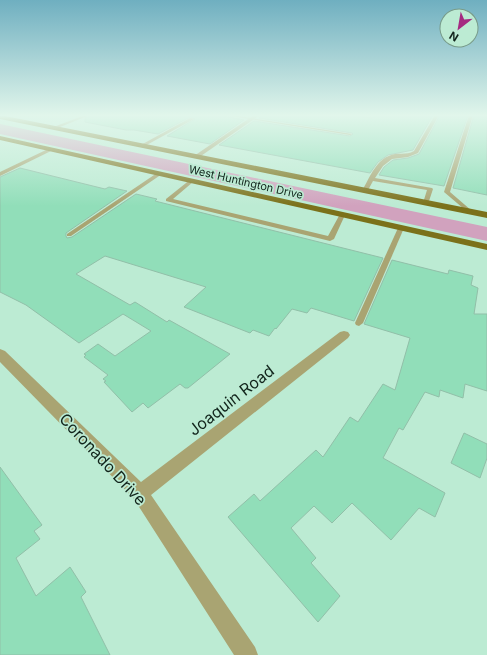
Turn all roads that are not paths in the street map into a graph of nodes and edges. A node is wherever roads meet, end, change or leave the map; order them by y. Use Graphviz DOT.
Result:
graph roads {
  1 [pos="32,146"];
  2 [pos="141,146"];
  3 [pos="213,146"];
  4 [pos="420,146"];
  5 [pos="462,146"];
  6 [pos="50,150"];
  7 [pos="196,157"];
  8 [pos="0,174"];
  9 [pos="159,174"];
  10 [pos="372,179"];
  11 [pos="191,181"];
  12 [pos="365,191"];
  13 [pos="426,203"];
  14 [pos="470,212"];
  15 [pos="342,214"];
  16 [pos="487,215"];
  17 [pos="401,228"];
  18 [pos="69,234"];
  19 [pos="487,247"];
  20 [pos="359,323"];
  21 [pos="344,335"];
  22 [pos="0,354"];
  23 [pos="140,493"];
  24 [pos="247,655"];
  1 -- 6 [label="main road, West Huntington Drive"];
  2 -- 7 [label="main road, West Huntington Drive"];
  3 -- 7 [label="street"];
  4 -- 10 [label="lane"];
  5 -- 14 [label="lane"];
  6 -- 8 [label="lane"];
  6 -- 9 [label="main road, West Huntington Drive"];
  7 -- 12 [label="main road, West Huntington Drive"];
  9 -- 11 [label="main road, West Huntington Drive"];
  9 -- 18 [label="lane"];
  10 -- 12 [label="lane"];
  10 -- 13 [label="lane"];
  11 -- 15 [label="main road, West Huntington Drive"];
  11 -- 15 [label="lane"];
  12 -- 13 [label="main road, West Huntington Drive"];
  13 -- 14 [label="main road, West Huntington Drive"];
  14 -- 16 [label="main road, West Huntington Drive"];
  15 -- 17 [label="main road, West Huntington Drive"];
  17 -- 19 [label="main road, West Huntington Drive"];
  17 -- 20 [label="lane"];
  21 -- 23 [label="street, Joaquin Road"];
  22 -- 23 [label="street, Coronado Drive"];
  23 -- 24 [label="street, Coronado Drive"];
}
